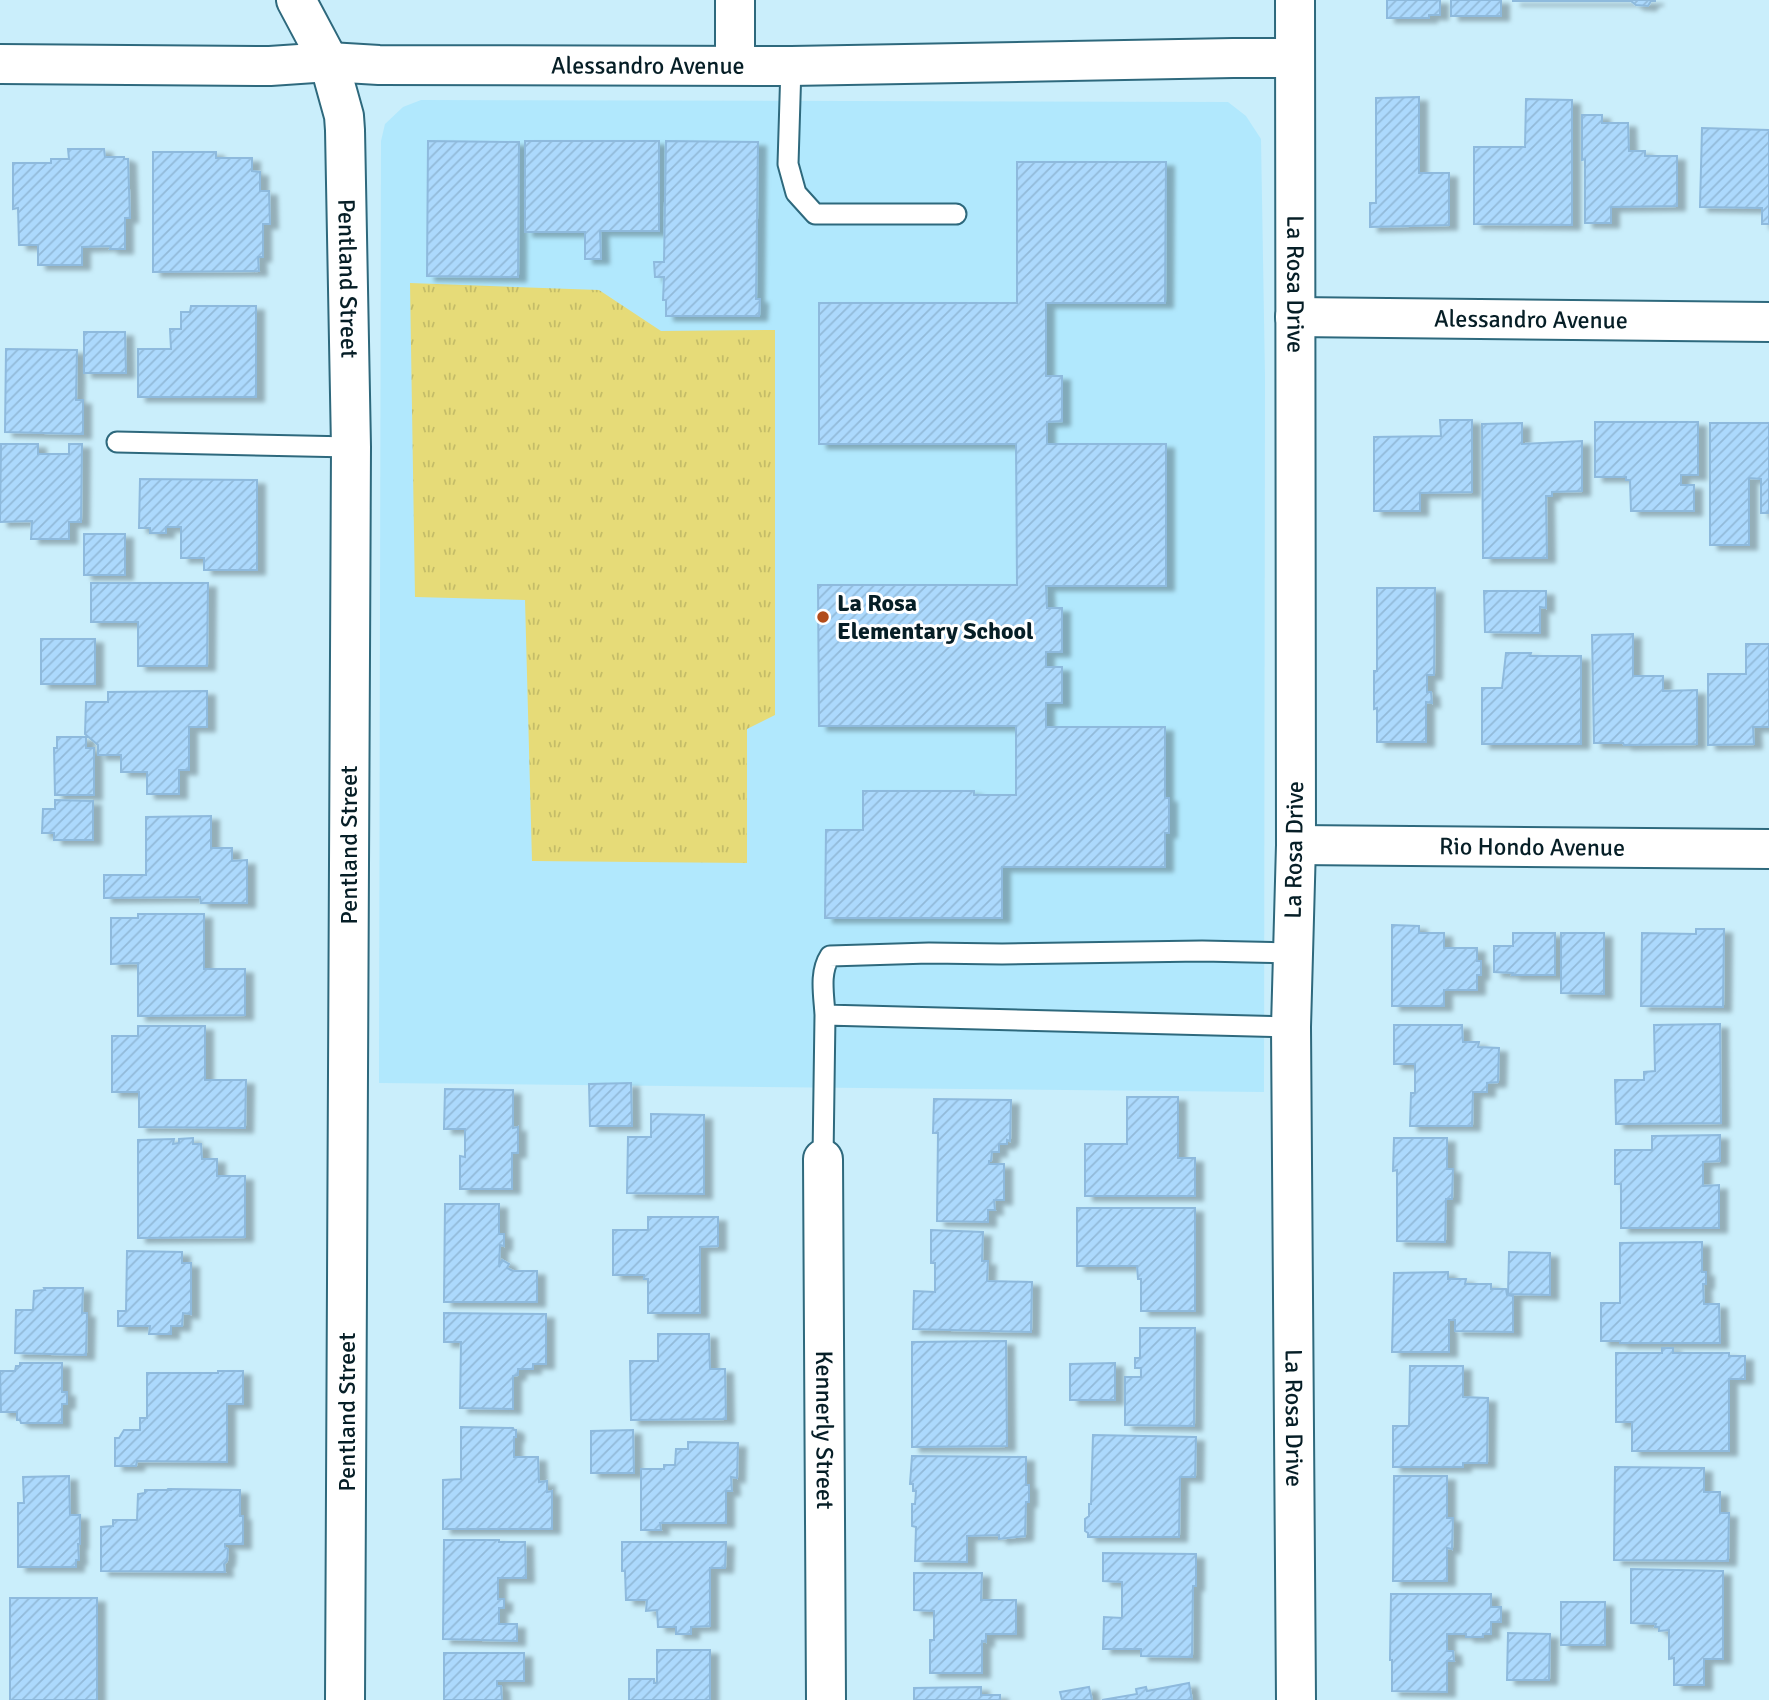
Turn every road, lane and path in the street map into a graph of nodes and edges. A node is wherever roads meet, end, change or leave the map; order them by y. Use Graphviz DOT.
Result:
graph roads {
  1 [pos="296,0"];
  2 [pos="735,0"];
  3 [pos="1295,0"];
  4 [pos="1294,58"];
  5 [pos="329,62"];
  6 [pos="0,64"];
  7 [pos="735,65"];
  8 [pos="791,66"];
  9 [pos="956,215"];
  10 [pos="1295,317"];
  11 [pos="1769,322"];
  12 [pos="117,442"];
  13 [pos="351,447"];
  14 [pos="1296,845"];
  15 [pos="1769,849"];
  16 [pos="1292,953"];
  17 [pos="825,1015"];
  18 [pos="1291,1027"];
  19 [pos="823,1159"];
  20 [pos="345,1700"];
  21 [pos="826,1700"];
  22 [pos="1296,1700"];
  1 -- 5 [label="street, Pentland Street"];
  2 -- 7 [label="street"];
  3 -- 4 [label="street, La Rosa Drive"];
  4 -- 8 [label="street, Alessandro Avenue"];
  4 -- 10 [label="street, La Rosa Drive"];
  5 -- 6 [label="street, Alessandro Avenue"];
  5 -- 7 [label="street, Alessandro Avenue"];
  5 -- 13 [label="street, Pentland Street"];
  7 -- 8 [label="street, Alessandro Avenue"];
  8 -- 9 [label="lane"];
  10 -- 11 [label="street, Alessandro Avenue"];
  10 -- 14 [label="street, La Rosa Drive"];
  12 -- 13 [label="lane"];
  13 -- 20 [label="street, Pentland Street"];
  14 -- 15 [label="street, Rio Hondo Avenue"];
  14 -- 16 [label="street, La Rosa Drive"];
  16 -- 17 [label="lane"];
  16 -- 18 [label="street, La Rosa Drive"];
  17 -- 18 [label="lane"];
  17 -- 19 [label="lane"];
  18 -- 22 [label="street, La Rosa Drive"];
  19 -- 21 [label="street, Kennerly Street"];
}
